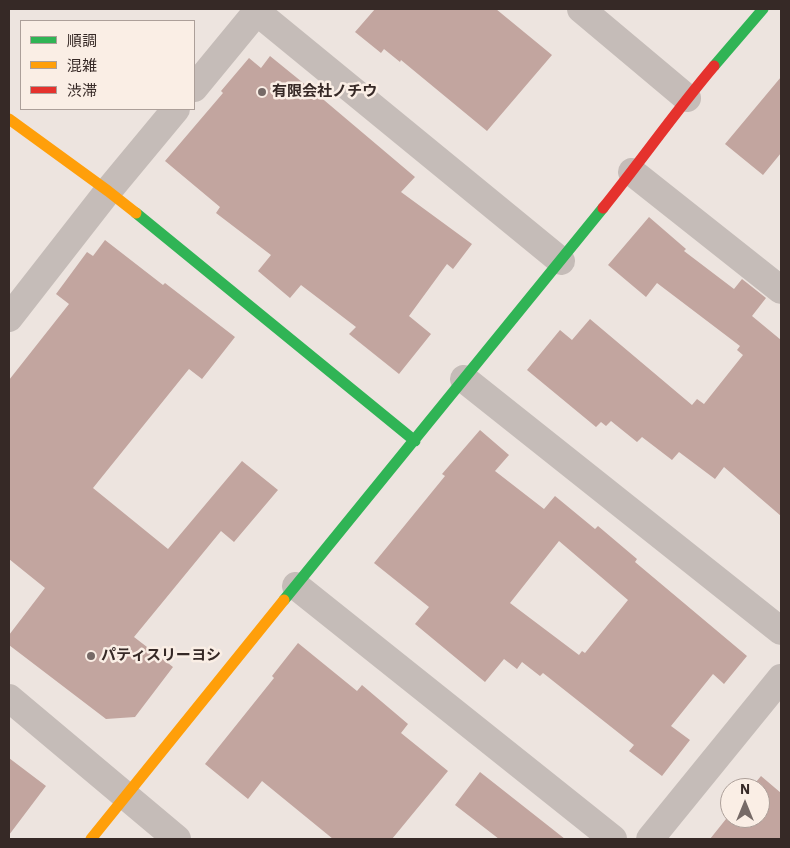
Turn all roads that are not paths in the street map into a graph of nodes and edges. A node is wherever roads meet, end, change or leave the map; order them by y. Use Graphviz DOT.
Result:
graph roads {
  1 [pos="581,9"];
  2 [pos="764,9"];
  3 [pos="258,10"];
  4 [pos="195,87"];
  5 [pos="687,98"];
  6 [pos="175,110"];
  7 [pos="9,119"];
  8 [pos="632,172"];
  9 [pos="108,191"];
  10 [pos="560,261"];
  11 [pos="781,290"];
  12 [pos="9,318"];
  13 [pos="464,379"];
  14 [pos="415,441"];
  15 [pos="296,586"];
  16 [pos="781,631"];
  17 [pos="781,678"];
  18 [pos="9,698"];
  19 [pos="126,797"];
  20 [pos="91,839"];
  21 [pos="177,839"];
  22 [pos="613,839"];
  23 [pos="650,839"];
  1 -- 5 [label="street"];
  2 -- 5 [label="street"];
  3 -- 4 [label="street"];
  3 -- 10 [label="street"];
  5 -- 8 [label="street"];
  6 -- 9 [label="street"];
  7 -- 9 [label="street"];
  8 -- 10 [label="street"];
  8 -- 11 [label="street"];
  9 -- 12 [label="street"];
  9 -- 14 [label="street"];
  10 -- 13 [label="street"];
  13 -- 14 [label="street"];
  13 -- 16 [label="street"];
  14 -- 15 [label="street"];
  15 -- 19 [label="street"];
  15 -- 22 [label="street"];
  17 -- 23 [label="street"];
  18 -- 19 [label="street"];
  19 -- 20 [label="street"];
  19 -- 21 [label="street"];
}
